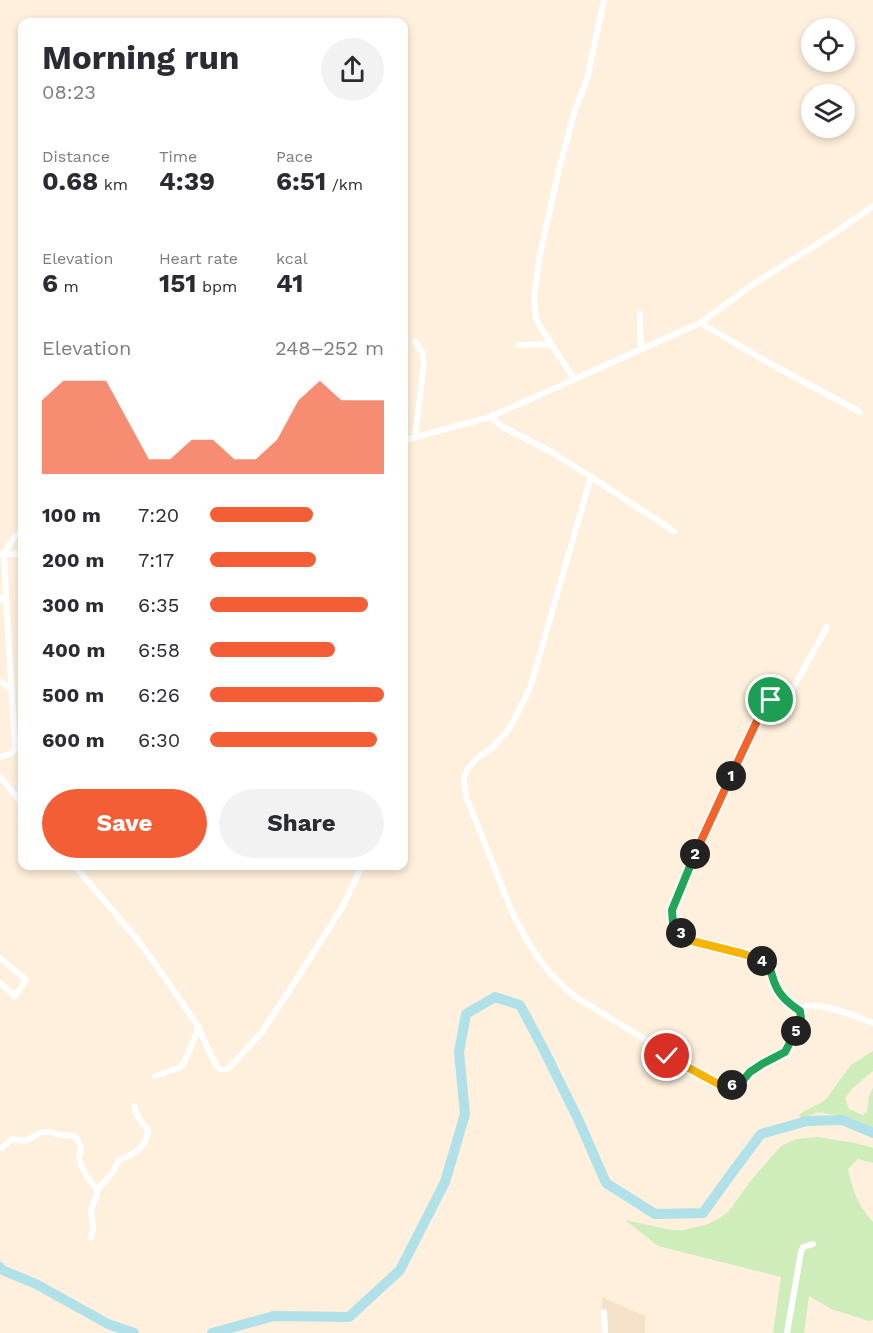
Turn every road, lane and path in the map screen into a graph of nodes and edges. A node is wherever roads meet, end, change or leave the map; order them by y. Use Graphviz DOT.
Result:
graph roads {
  1 [pos="604,0"];
  2 [pos="873,206"];
  3 [pos="640,313"];
  4 [pos="700,323"];
  5 [pos="415,341"];
  6 [pos="551,344"];
  7 [pos="518,345"];
  8 [pos="641,349"];
  9 [pos="574,379"];
  10 [pos="860,412"];
  11 [pos="490,417"];
  12 [pos="415,438"];
  13 [pos="408,439"];
  14 [pos="591,477"];
  15 [pos="674,531"];
  16 [pos="18,535"];
  17 [pos="2,554"];
  18 [pos="18,554"];
  19 [pos="6,595"];
  20 [pos="0,600"];
  21 [pos="827,627"];
  22 [pos="0,681"];
  23 [pos="11,689"];
  24 [pos="0,756"];
  25 [pos="0,777"];
  26 [pos="18,798"];
  27 [pos="78,870"];
  28 [pos="360,870"];
  29 [pos="0,958"];
  30 [pos="31,973"];
  31 [pos="26,980"];
  32 [pos="0,983"];
  33 [pos="800,1011"];
  34 [pos="873,1023"];
  35 [pos="199,1027"];
  36 [pos="155,1076"];
  37 [pos="134,1106"];
  38 [pos="0,1148"];
  39 [pos="97,1190"];
  40 [pos="91,1238"];
  41 [pos="813,1244"];
  42 [pos="604,1312"];
  43 [pos="605,1333"];
  44 [pos="787,1333"];
  1 -- 6 [label="street"];
  2 -- 4 [label="street"];
  3 -- 8 [label="street"];
  4 -- 8 [label="street"];
  4 -- 10 [label="street"];
  5 -- 12 [label="street"];
  6 -- 7 [label="street"];
  6 -- 9 [label="street"];
  8 -- 9 [label="street"];
  9 -- 11 [label="street"];
  11 -- 12 [label="street"];
  11 -- 14 [label="street"];
  12 -- 13 [label="street"];
  14 -- 15 [label="street"];
  14 -- 33 [label="street"];
  16 -- 17 [label="street"];
  17 -- 18 [label="street"];
  17 -- 19 [label="street"];
  19 -- 20 [label="street"];
  19 -- 23 [label="street"];
  21 -- 33 [label="street"];
  22 -- 23 [label="street"];
  23 -- 24 [label="street"];
  25 -- 26 [label="street"];
  27 -- 35 [label="street"];
  28 -- 35 [label="street"];
  29 -- 31 [label="street"];
  30 -- 31 [label="street"];
  31 -- 32 [label="street"];
  33 -- 34 [label="street"];
  35 -- 36 [label="street"];
  37 -- 39 [label="street"];
  38 -- 39 [label="street"];
  39 -- 40 [label="street"];
  41 -- 44 [label="street"];
  42 -- 43 [label="street"];
}
